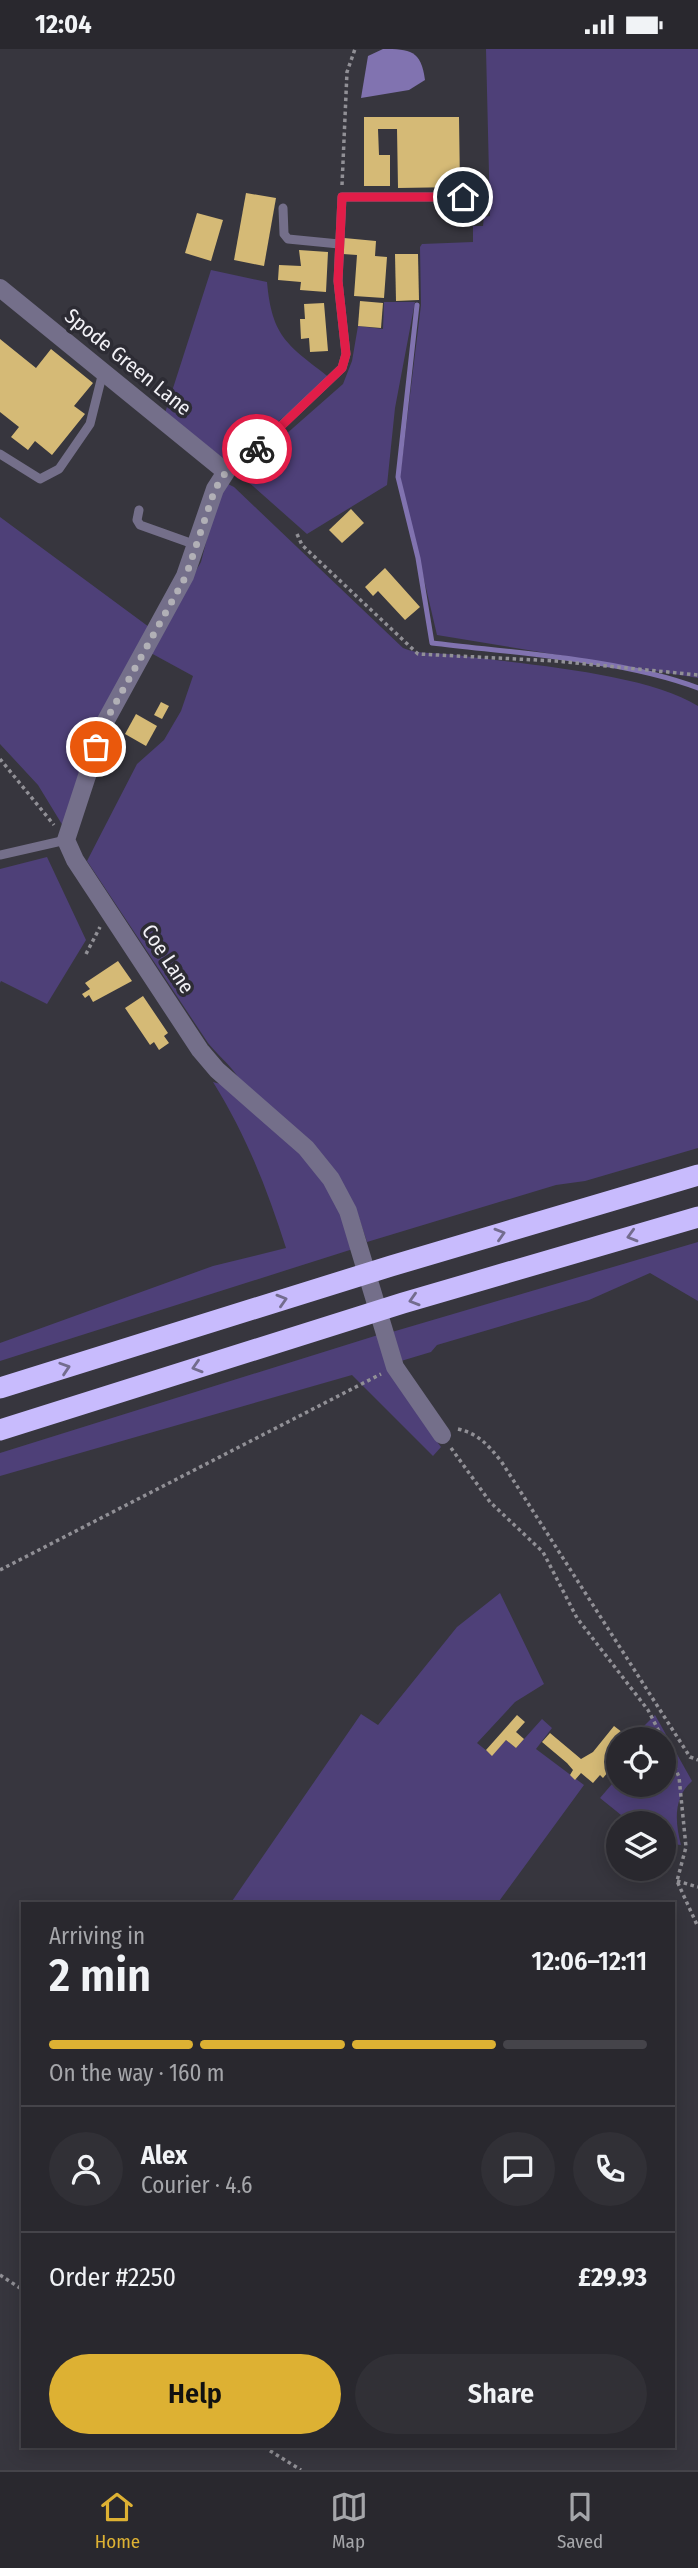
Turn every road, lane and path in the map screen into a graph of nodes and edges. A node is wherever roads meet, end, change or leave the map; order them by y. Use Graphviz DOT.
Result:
graph roads {
  1 [pos="355,49"];
  2 [pos="342,197"];
  3 [pos="463,197"];
  4 [pos="283,208"];
  5 [pos="339,244"];
  6 [pos="0,288"];
  7 [pos="103,370"];
  8 [pos="0,454"];
  9 [pos="226,472"];
  10 [pos="139,510"];
  11 [pos="297,534"];
  12 [pos="196,545"];
  13 [pos="698,675"];
  14 [pos="0,759"];
  15 [pos="66,840"];
  16 [pos="0,855"];
  17 [pos="698,1175"];
  18 [pos="698,1217"];
  19 [pos="395,1367"];
  20 [pos="0,1388"];
  21 [pos="0,1430"];
  22 [pos="440,1433"];
  23 [pos="0,1570"];
  24 [pos="698,1760"];
  25 [pos="677,1881"];
  26 [pos="698,1887"];
  27 [pos="698,1927"];
  28 [pos="0,2275"];
  29 [pos="21,2289"];
  30 [pos="266,2448"];
  31 [pos="301,2470"];
  1 -- 2 [label="path"];
  2 -- 3 [label="lane"];
  2 -- 5 [label="lane"];
  4 -- 5 [label="lane"];
  5 -- 9 [label="lane"];
  6 -- 7 [label="street, Spode Green Lane"];
  7 -- 8 [label="lane"];
  7 -- 9 [label="street, Spode Green Lane"];
  9 -- 12 [label="street"];
  10 -- 12 [label="lane"];
  11 -- 13 [label="path"];
  12 -- 15 [label="street"];
  14 -- 15 [label="path"];
  15 -- 16 [label="lane"];
  15 -- 19 [label="street, Coe Lane"];
  20 -- 17 [label="highway, one-way"];
  18 -- 21 [label="highway, one-way"];
  19 -- 22 [label="street, Coe Lane"];
  19 -- 23 [label="path"];
  22 -- 24 [label="path"];
  22 -- 25 [label="path"];
  25 -- 26 [label="path"];
  25 -- 27 [label="path"];
  28 -- 29 [label="path"];
  30 -- 31 [label="path"];
}
